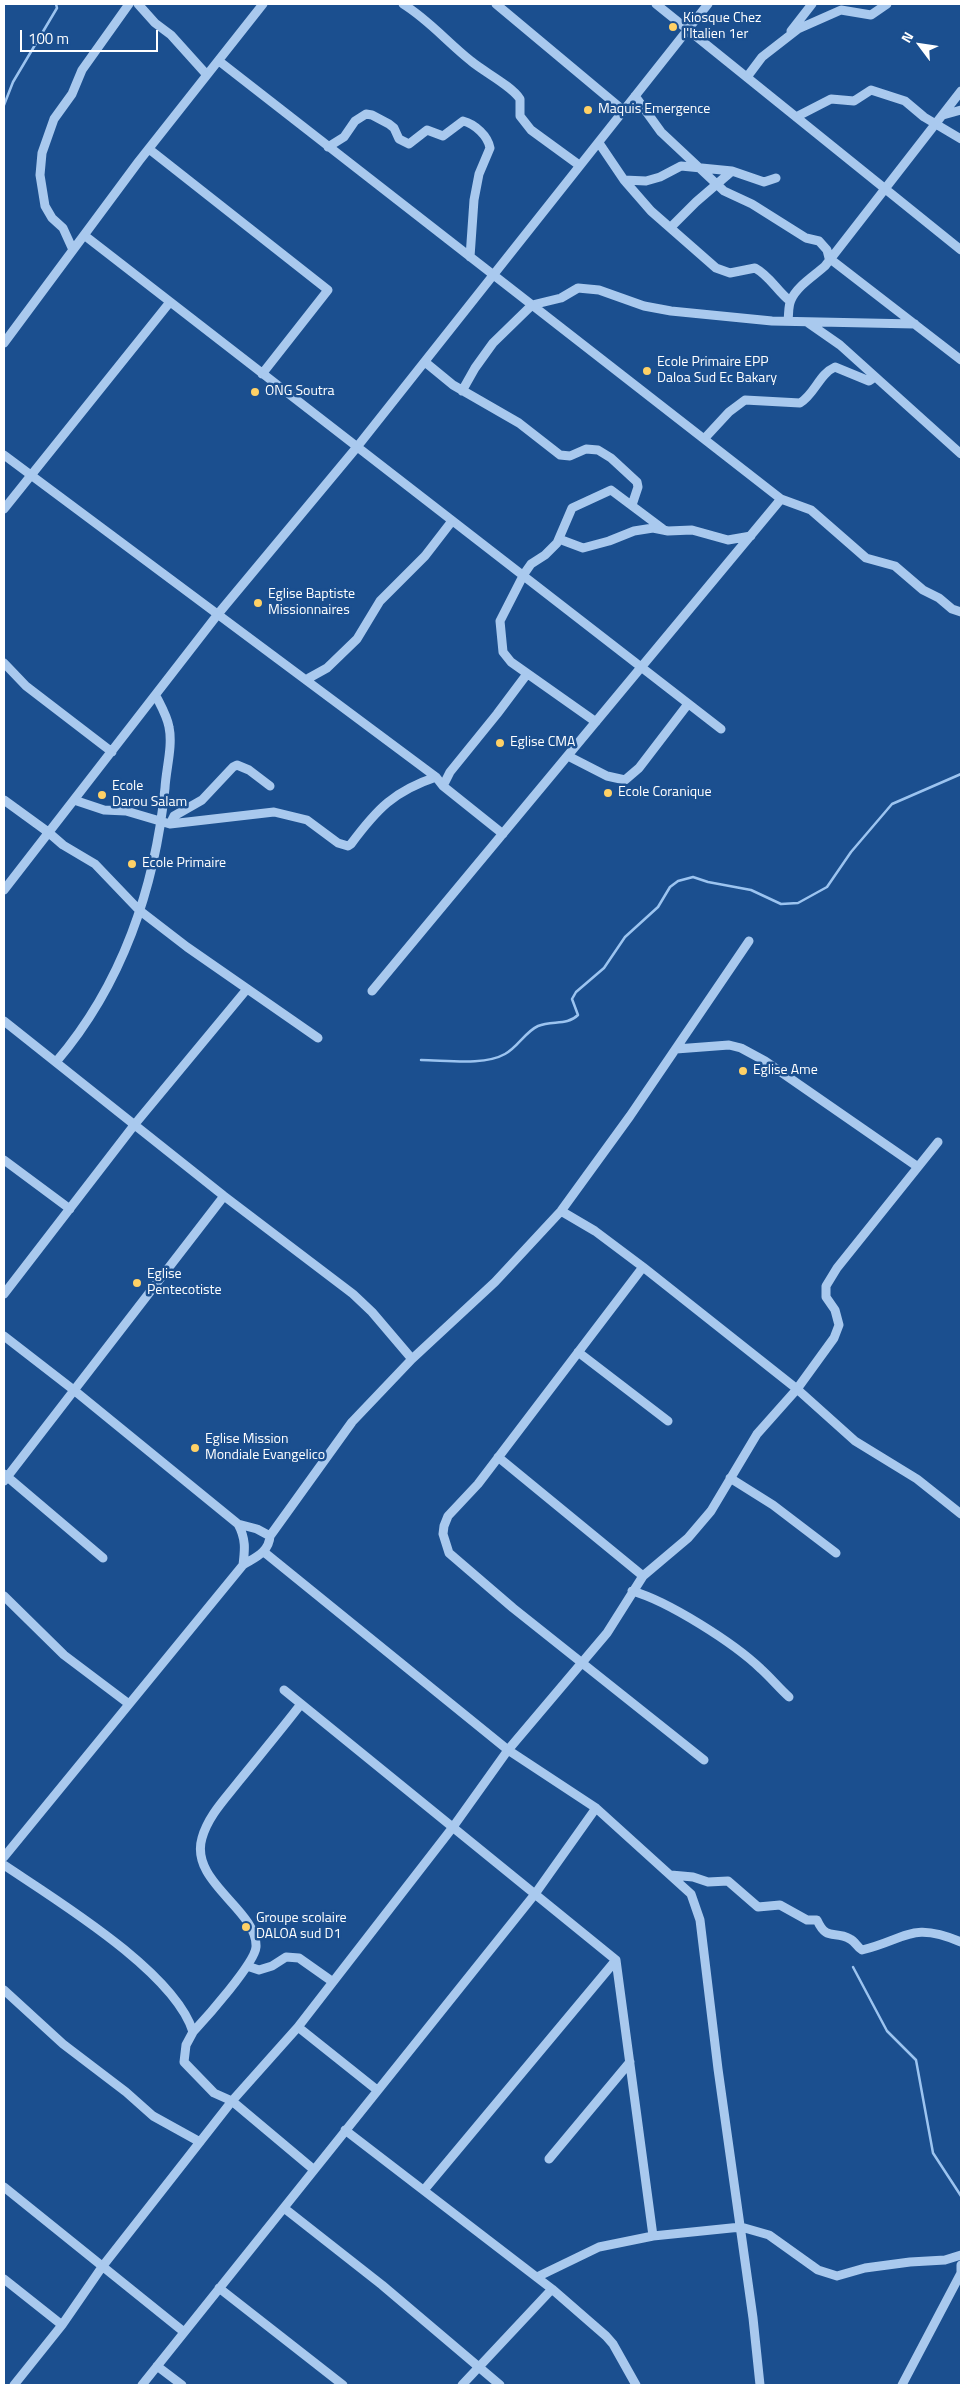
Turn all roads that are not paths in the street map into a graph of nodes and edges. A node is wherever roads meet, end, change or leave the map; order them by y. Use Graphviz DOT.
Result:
graph roads {
  1 [pos="128,4"];
  2 [pos="138,4"];
  3 [pos="263,4"];
  4 [pos="403,4"];
  5 [pos="496,4"];
  6 [pos="656,4"];
  7 [pos="708,4"];
  8 [pos="812,4"];
  9 [pos="887,4"];
  10 [pos="688,30"];
  11 [pos="786,37"];
  12 [pos="219,62"];
  13 [pos="208,75"];
  14 [pos="747,77"];
  15 [pos="961,91"];
  16 [pos="635,96"];
  17 [pos="961,110"];
  18 [pos="624,111"];
  19 [pos="943,115"];
  20 [pos="796,117"];
  21 [pos="936,124"];
  22 [pos="961,139"];
  23 [pos="599,143"];
  24 [pos="328,146"];
  25 [pos="149,149"];
  26 [pos="579,165"];
  27 [pos="701,169"];
  28 [pos="732,172"];
  29 [pos="776,178"];
  30 [pos="624,180"];
  31 [pos="717,186"];
  32 [pos="886,189"];
  33 [pos="672,227"];
  34 [pos="84,235"];
  35 [pos="73,250"];
  36 [pos="961,250"];
  37 [pos="470,257"];
  38 [pos="829,258"];
  39 [pos="494,275"];
  40 [pos="790,301"];
  41 [pos="170,302"];
  42 [pos="532,306"];
  43 [pos="788,320"];
  44 [pos="807,322"];
  45 [pos="915,324"];
  46 [pos="4,343"];
  47 [pos="961,360"];
  48 [pos="425,362"];
  49 [pos="262,374"];
  50 [pos="875,377"];
  51 [pos="462,391"];
  52 [pos="704,439"];
  53 [pos="357,447"];
  54 [pos="961,454"];
  55 [pos="4,455"];
  56 [pos="31,475"];
  57 [pos="782,499"];
  58 [pos="632,505"];
  59 [pos="4,509"];
  60 [pos="452,521"];
  61 [pos="663,529"];
  62 [pos="751,536"];
  63 [pos="559,539"];
  64 [pos="524,577"];
  65 [pos="961,612"];
  66 [pos="218,614"];
  67 [pos="4,663"];
  68 [pos="641,668"];
  69 [pos="527,674"];
  70 [pos="308,681"];
  71 [pos="156,696"];
  72 [pos="688,704"];
  73 [pos="596,722"];
  74 [pos="721,729"];
  75 [pos="112,752"];
  76 [pos="568,756"];
  77 [pos="436,777"];
  78 [pos="270,786"];
  79 [pos="443,786"];
  80 [pos="4,800"];
  81 [pos="74,800"];
  82 [pos="165,823"];
  83 [pos="48,832"];
  84 [pos="503,834"];
  85 [pos="4,890"];
  86 [pos="139,910"];
  87 [pos="749,941"];
  88 [pos="247,989"];
  89 [pos="372,991"];
  90 [pos="4,1021"];
  91 [pos="318,1038"];
  92 [pos="676,1049"];
  93 [pos="56,1062"];
  94 [pos="135,1124"];
  95 [pos="938,1142"];
  96 [pos="4,1160"];
  97 [pos="918,1168"];
  98 [pos="224,1196"];
  99 [pos="70,1209"];
  100 [pos="561,1212"];
  101 [pos="643,1266"];
  102 [pos="4,1294"];
  103 [pos="4,1336"];
  104 [pos="578,1352"];
  105 [pos="412,1359"];
  106 [pos="797,1389"];
  107 [pos="75,1391"];
  108 [pos="668,1421"];
  109 [pos="498,1457"];
  110 [pos="5,1478"];
  111 [pos="730,1478"];
  112 [pos="961,1514"];
  113 [pos="238,1524"];
  114 [pos="270,1536"];
  115 [pos="264,1552"];
  116 [pos="836,1553"];
  117 [pos="103,1558"];
  118 [pos="243,1565"];
  119 [pos="643,1576"];
  120 [pos="632,1591"];
  121 [pos="4,1596"];
  122 [pos="581,1661"];
  123 [pos="284,1690"];
  124 [pos="789,1697"];
  125 [pos="129,1704"];
  126 [pos="301,1704"];
  127 [pos="508,1750"];
  128 [pos="704,1760"];
  129 [pos="596,1808"];
  130 [pos="453,1827"];
  131 [pos="4,1857"];
  132 [pos="4,1866"];
  133 [pos="671,1875"];
  134 [pos="534,1894"];
  135 [pos="961,1942"];
  136 [pos="616,1960"];
  137 [pos="247,1966"];
  138 [pos="333,1982"];
  139 [pos="4,1990"];
  140 [pos="298,2027"];
  141 [pos="193,2032"];
  142 [pos="630,2062"];
  143 [pos="377,2090"];
  144 [pos="232,2102"];
  145 [pos="345,2130"];
  146 [pos="200,2142"];
  147 [pos="548,2159"];
  148 [pos="314,2170"];
  149 [pos="4,2188"];
  150 [pos="424,2190"];
  151 [pos="284,2208"];
  152 [pos="741,2227"];
  153 [pos="653,2236"];
  154 [pos="960,2260"];
  155 [pos="102,2266"];
  156 [pos="537,2277"];
  157 [pos="4,2280"];
  158 [pos="219,2288"];
  159 [pos="552,2288"];
  160 [pos="62,2325"];
  161 [pos="184,2332"];
  162 [pos="157,2366"];
  163 [pos="479,2366"];
  164 [pos="14,2385"];
  165 [pos="142,2385"];
  166 [pos="182,2385"];
  167 [pos="343,2385"];
  168 [pos="462,2385"];
  169 [pos="500,2385"];
  170 [pos="636,2385"];
  171 [pos="760,2385"];
  172 [pos="902,2385"];
  1 -- 35 [label="street"];
  2 -- 13 [label="street"];
  3 -- 12 [label="street"];
  4 -- 26 [label="street"];
  5 -- 18 [label="street"];
  6 -- 10 [label="street"];
  7 -- 10 [label="street"];
  8 -- 11 [label="street"];
  9 -- 11 [label="street"];
  10 -- 14 [label="street"];
  10 -- 16 [label="street"];
  11 -- 14 [label="street"];
  12 -- 13 [label="street"];
  12 -- 24 [label="street"];
  13 -- 25 [label="street"];
  14 -- 20 [label="street"];
  15 -- 19 [label="street"];
  16 -- 18 [label="street"];
  16 -- 27 [label="street"];
  17 -- 19 [label="street"];
  18 -- 23 [label="street"];
  19 -- 21 [label="street"];
  20 -- 21 [label="street"];
  20 -- 32 [label="street"];
  21 -- 22 [label="street"];
  21 -- 32 [label="street"];
  23 -- 26 [label="street"];
  23 -- 30 [label="street"];
  24 -- 37 [label="street"];
  24 -- 37 [label="street"];
  25 -- 34 [label="street"];
  25 -- 49 [label="street"];
  26 -- 39 [label="street"];
  27 -- 28 [label="street"];
  27 -- 30 [label="street"];
  27 -- 31 [label="street"];
  28 -- 29 [label="street"];
  28 -- 31 [label="street"];
  30 -- 33 [label="street"];
  31 -- 33 [label="street"];
  31 -- 38 [label="street"];
  32 -- 36 [label="street"];
  32 -- 38 [label="street"];
  33 -- 40 [label="street"];
  34 -- 35 [label="street"];
  34 -- 41 [label="street"];
  35 -- 46 [label="street"];
  37 -- 39 [label="street"];
  38 -- 40 [label="street"];
  38 -- 45 [label="street"];
  39 -- 42 [label="street"];
  39 -- 48 [label="street"];
  40 -- 43 [label="street"];
  41 -- 49 [label="street"];
  41 -- 56 [label="street"];
  42 -- 43 [label="street"];
  42 -- 51 [label="street"];
  42 -- 52 [label="street"];
  43 -- 44 [label="street"];
  44 -- 45 [label="street"];
  44 -- 50 [label="street"];
  45 -- 47 [label="street"];
  48 -- 51 [label="street"];
  48 -- 53 [label="street"];
  49 -- 53 [label="street"];
  50 -- 52 [label="street"];
  50 -- 54 [label="street"];
  51 -- 58 [label="street"];
  52 -- 57 [label="street"];
  53 -- 60 [label="street"];
  53 -- 66 [label="street"];
  55 -- 56 [label="street"];
  56 -- 59 [label="street"];
  56 -- 66 [label="street"];
  57 -- 62 [label="street"];
  57 -- 65 [label="street"];
  58 -- 61 [label="street"];
  58 -- 63 [label="street"];
  60 -- 64 [label="street"];
  60 -- 70 [label="street"];
  61 -- 62 [label="street"];
  61 -- 63 [label="street"];
  62 -- 68 [label="street"];
  63 -- 64 [label="street"];
  64 -- 68 [label="street"];
  64 -- 69 [label="street"];
  66 -- 70 [label="street"];
  66 -- 71 [label="street"];
  67 -- 75 [label="street"];
  68 -- 72 [label="street"];
  68 -- 73 [label="street"];
  69 -- 73 [label="street"];
  69 -- 79 [label="street"];
  70 -- 77 [label="street"];
  71 -- 75 [label="street"];
  71 -- 82 [label="street"];
  72 -- 74 [label="street"];
  72 -- 76 [label="street"];
  73 -- 76 [label="street"];
  75 -- 81 [label="street"];
  76 -- 84 [label="street"];
  77 -- 79 [label="street"];
  77 -- 82 [label="street"];
  78 -- 82 [label="street"];
  79 -- 84 [label="street"];
  80 -- 83 [label="street"];
  81 -- 82 [label="street"];
  81 -- 83 [label="street"];
  82 -- 86 [label="street"];
  83 -- 85 [label="street"];
  83 -- 86 [label="street"];
  84 -- 89 [label="street"];
  86 -- 88 [label="street"];
  86 -- 93 [label="street"];
  87 -- 92 [label="street"];
  88 -- 91 [label="street"];
  88 -- 94 [label="street"];
  90 -- 93 [label="street"];
  92 -- 97 [label="street"];
  92 -- 100 [label="street"];
  93 -- 94 [label="street"];
  94 -- 98 [label="street"];
  94 -- 99 [label="street"];
  95 -- 97 [label="street"];
  96 -- 99 [label="street"];
  97 -- 106 [label="street"];
  98 -- 105 [label="street"];
  98 -- 107 [label="street"];
  99 -- 102 [label="street"];
  100 -- 101 [label="street"];
  100 -- 105 [label="street"];
  101 -- 104 [label="street"];
  101 -- 106 [label="street"];
  103 -- 107 [label="street"];
  104 -- 108 [label="street"];
  104 -- 109 [label="street"];
  105 -- 114 [label="street"];
  106 -- 111 [label="street"];
  106 -- 112 [label="street"];
  107 -- 110 [label="street"];
  107 -- 113 [label="street"];
  109 -- 119 [label="street"];
  109 -- 122 [label="street"];
  110 -- 117 [label="street"];
  111 -- 116 [label="street"];
  111 -- 119 [label="street"];
  113 -- 114 [label="street"];
  113 -- 118 [label="street"];
  114 -- 115 [label="street"];
  115 -- 118 [label="street"];
  115 -- 127 [label="street"];
  118 -- 125 [label="street"];
  119 -- 120 [label="street"];
  120 -- 122 [label="street"];
  120 -- 124 [label="street"];
  121 -- 125 [label="street"];
  122 -- 127 [label="street"];
  122 -- 128 [label="street"];
  123 -- 126 [label="street"];
  125 -- 131 [label="street"];
  126 -- 130 [label="street"];
  126 -- 137 [label="street"];
  127 -- 129 [label="street"];
  127 -- 130 [label="street"];
  129 -- 133 [label="street"];
  129 -- 134 [label="street"];
  130 -- 134 [label="street"];
  130 -- 138 [label="street"];
  132 -- 141 [label="street"];
  133 -- 135 [label="street"];
  133 -- 152 [label="street"];
  134 -- 136 [label="street"];
  134 -- 143 [label="street"];
  136 -- 142 [label="street"];
  136 -- 150 [label="street"];
  137 -- 138 [label="street"];
  137 -- 141 [label="street"];
  138 -- 140 [label="street"];
  139 -- 146 [label="street"];
  140 -- 143 [label="street"];
  140 -- 144 [label="street"];
  141 -- 144 [label="street"];
  142 -- 147 [label="street"];
  142 -- 153 [label="street"];
  143 -- 145 [label="street"];
  144 -- 146 [label="street"];
  144 -- 148 [label="street"];
  145 -- 148 [label="street"];
  145 -- 150 [label="street"];
  146 -- 155 [label="street"];
  148 -- 151 [label="street"];
  149 -- 155 [label="street"];
  150 -- 156 [label="street"];
  151 -- 158 [label="street"];
  151 -- 163 [label="street"];
  152 -- 153 [label="street"];
  152 -- 154 [label="street"];
  152 -- 171 [label="street"];
  153 -- 156 [label="street"];
  154 -- 172 [label="street"];
  155 -- 160 [label="street"];
  155 -- 161 [label="street"];
  156 -- 159 [label="street"];
  157 -- 160 [label="street"];
  158 -- 161 [label="street"];
  158 -- 167 [label="street"];
  159 -- 163 [label="street"];
  159 -- 170 [label="street"];
  160 -- 164 [label="street"];
  161 -- 162 [label="street"];
  162 -- 165 [label="street"];
  162 -- 166 [label="street"];
  163 -- 168 [label="street"];
  163 -- 169 [label="street"];
}
